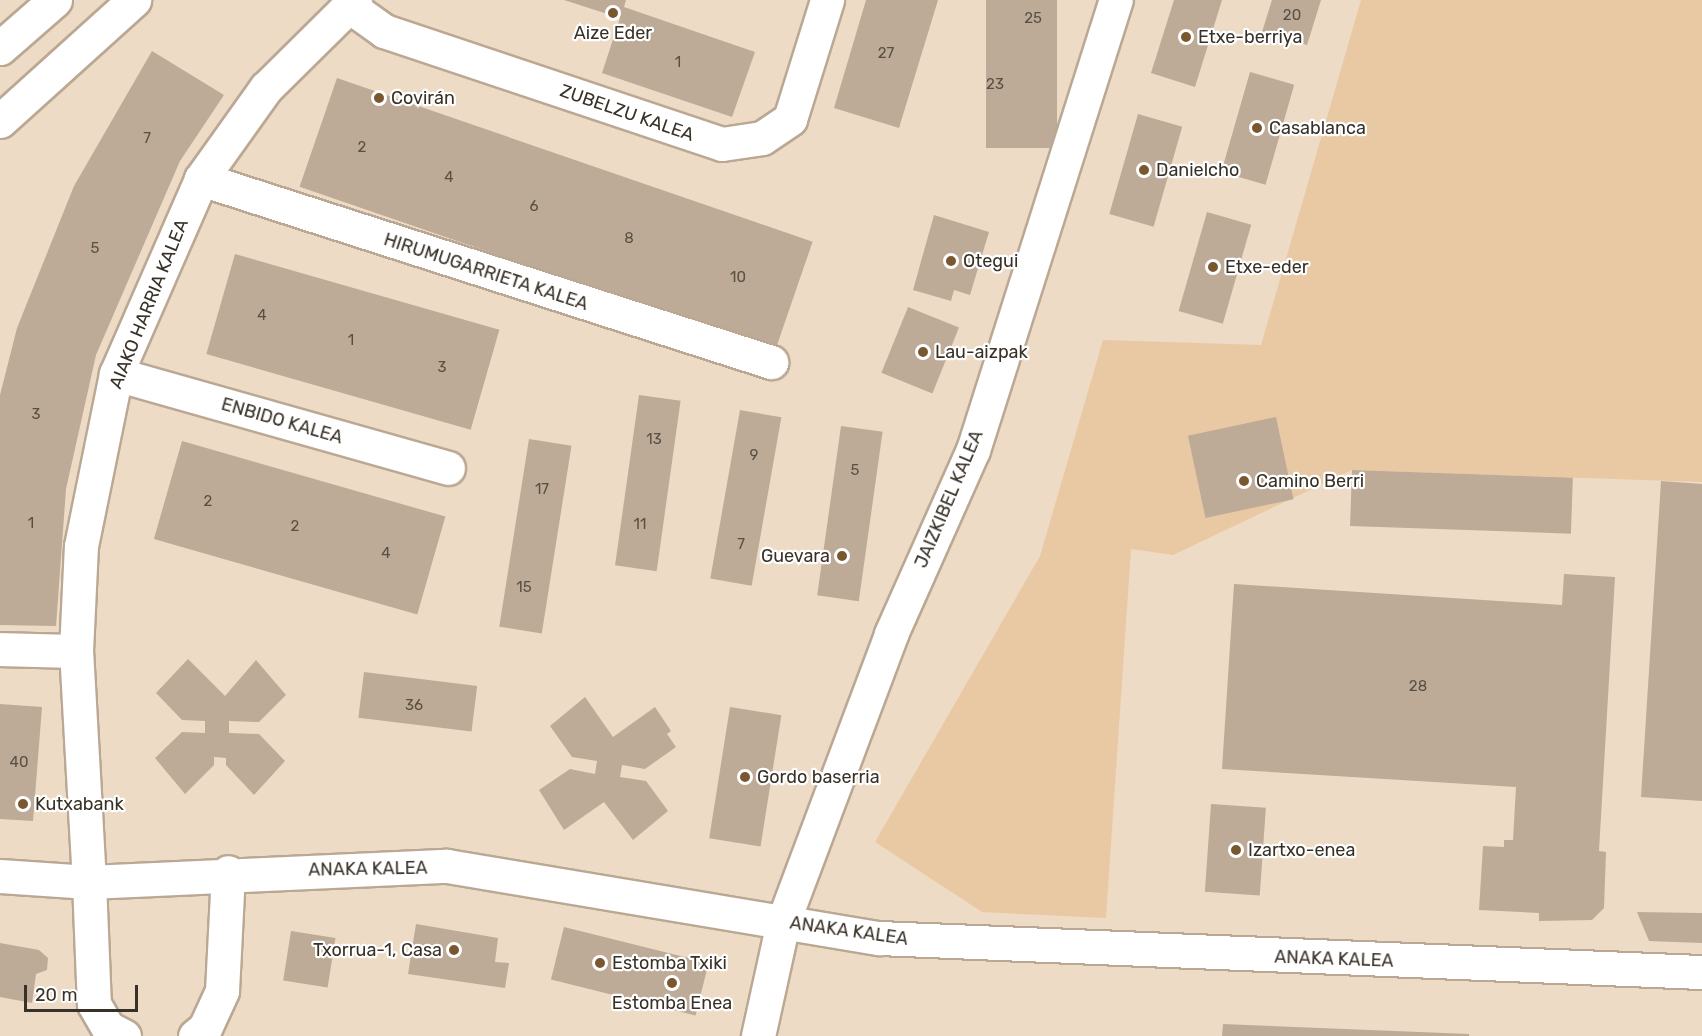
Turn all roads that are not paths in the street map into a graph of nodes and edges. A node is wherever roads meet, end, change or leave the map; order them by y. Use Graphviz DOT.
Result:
graph roads {
  1 [pos="55,0"];
  2 [pos="134,0"];
  3 [pos="827,0"];
  4 [pos="1116,0"];
  5 [pos="352,3"];
  6 [pos="0,48"];
  7 [pos="0,122"];
  8 [pos="201,179"];
  9 [pos="771,362"];
  10 [pos="116,374"];
  11 [pos="448,468"];
  12 [pos="0,649"];
  13 [pos="76,651"];
  14 [pos="228,872"];
  15 [pos="0,876"];
  16 [pos="89,882"];
  17 [pos="783,922"];
  18 [pos="1702,972"];
  19 [pos="112,1033"];
  20 [pos="195,1036"];
  21 [pos="758,1036"];
  1 -- 6 [label="street"];
  2 -- 7 [label="street"];
  3 -- 5 [label="street, ZUBELZU KALEA"];
  4 -- 17 [label="street, JAIZKIBEL KALEA"];
  5 -- 8 [label="street, AIAKO HARRIA KALEA"];
  8 -- 9 [label="street, HIRUMUGARRIETA KALEA"];
  8 -- 10 [label="street, AIAKO HARRIA KALEA"];
  10 -- 11 [label="street, ENBIDO KALEA"];
  10 -- 13 [label="street, AIAKO HARRIA KALEA"];
  12 -- 13 [label="street"];
  13 -- 16 [label="street, AIAKO HARRIA KALEA"];
  14 -- 16 [label="street, ANAKA KALEA"];
  14 -- 17 [label="street, ANAKA KALEA"];
  14 -- 20 [label="street"];
  15 -- 16 [label="street, ANAKA KALEA"];
  16 -- 19 [label="street, AIAKO HARRIA KALEA"];
  17 -- 18 [label="street, ANAKA KALEA"];
  17 -- 21 [label="street, JAIZKIBEL KALEA"];
}
